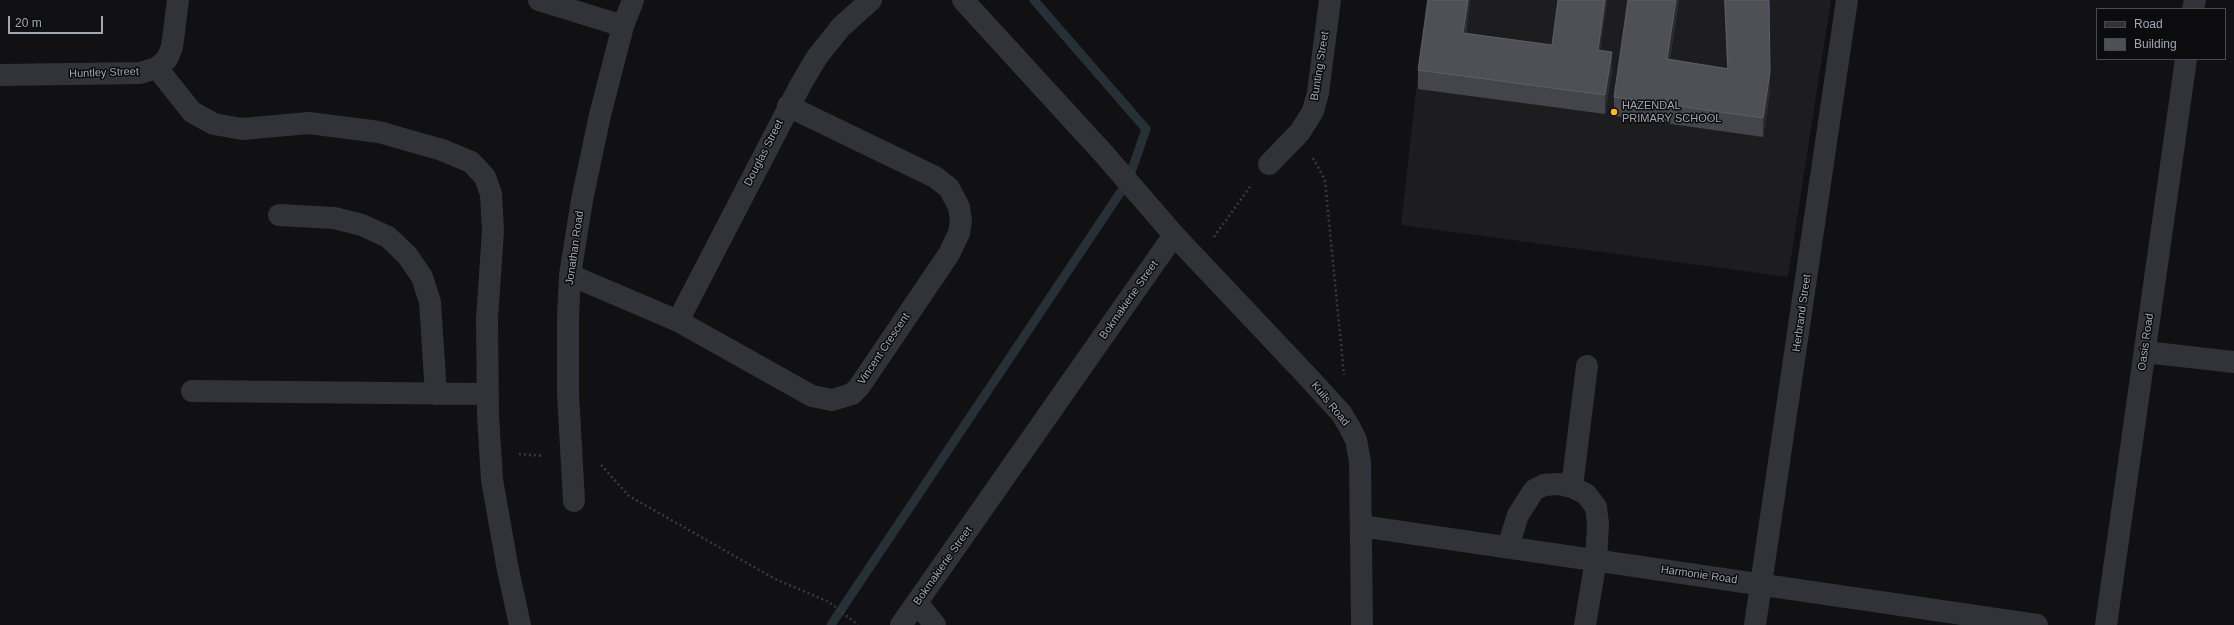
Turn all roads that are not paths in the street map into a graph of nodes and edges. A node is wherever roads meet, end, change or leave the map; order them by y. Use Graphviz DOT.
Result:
graph roads {
  1 [pos="178,0"];
  2 [pos="539,0"];
  3 [pos="633,0"];
  4 [pos="871,0"];
  5 [pos="963,0"];
  6 [pos="1330,0"];
  7 [pos="1847,0"];
  8 [pos="623,26"];
  9 [pos="2186,60"];
  10 [pos="157,68"];
  11 [pos="0,74"];
  12 [pos="788,106"];
  13 [pos="1270,164"];
  14 [pos="279,215"];
  15 [pos="1174,235"];
  16 [pos="570,275"];
  17 [pos="678,321"];
  18 [pos="2145,352"];
  19 [pos="2234,362"];
  20 [pos="1587,366"];
  21 [pos="192,391"];
  22 [pos="436,394"];
  23 [pos="488,394"];
  24 [pos="1572,487"];
  25 [pos="574,502"];
  26 [pos="1361,526"];
  27 [pos="1508,547"];
  28 [pos="1596,560"];
  29 [pos="1761,584"];
  30 [pos="917,603"];
  31 [pos="520,625"];
  32 [pos="902,625"];
  33 [pos="935,625"];
  34 [pos="1362,625"];
  35 [pos="1585,625"];
  36 [pos="1755,625"];
  37 [pos="2037,625"];
  38 [pos="2106,625"];
  1 -- 10 [label="street"];
  2 -- 8 [label="street"];
  3 -- 8 [label="street, Jonathan Road"];
  4 -- 12 [label="street, Douglas Street"];
  5 -- 15 [label="street"];
  6 -- 13 [label="street, Bunting Street"];
  7 -- 29 [label="street, Herbrand Street"];
  8 -- 16 [label="street, Jonathan Road"];
  9 -- 18 [label="street, Oasis Road"];
  10 -- 11 [label="street, Huntley Street"];
  10 -- 23 [label="street"];
  12 -- 17 [label="street, Douglas Street"];
  12 -- 17 [label="street, Vincent Crescent"];
  14 -- 22 [label="street"];
  15 -- 26 [label="street, Kuils Road"];
  15 -- 30 [label="street, Bokmakierie Street"];
  16 -- 17 [label="street, Vincent Crescent"];
  16 -- 25 [label="street, Jonathan Road"];
  18 -- 19 [label="street"];
  18 -- 38 [label="street, Oasis Road"];
  20 -- 24 [label="street"];
  21 -- 22 [label="street"];
  22 -- 23 [label="street"];
  23 -- 31 [label="street"];
  24 -- 27 [label="street"];
  24 -- 28 [label="street"];
  26 -- 27 [label="street, Harmonie Road"];
  26 -- 34 [label="street, Kuils Road"];
  27 -- 28 [label="street, Harmonie Road"];
  28 -- 29 [label="street, Harmonie Road"];
  28 -- 35 [label="street"];
  29 -- 36 [label="street, Herbrand Street"];
  29 -- 37 [label="street, Harmonie Road"];
  30 -- 32 [label="street, Bokmakierie Street"];
  30 -- 33 [label="street"];
}
